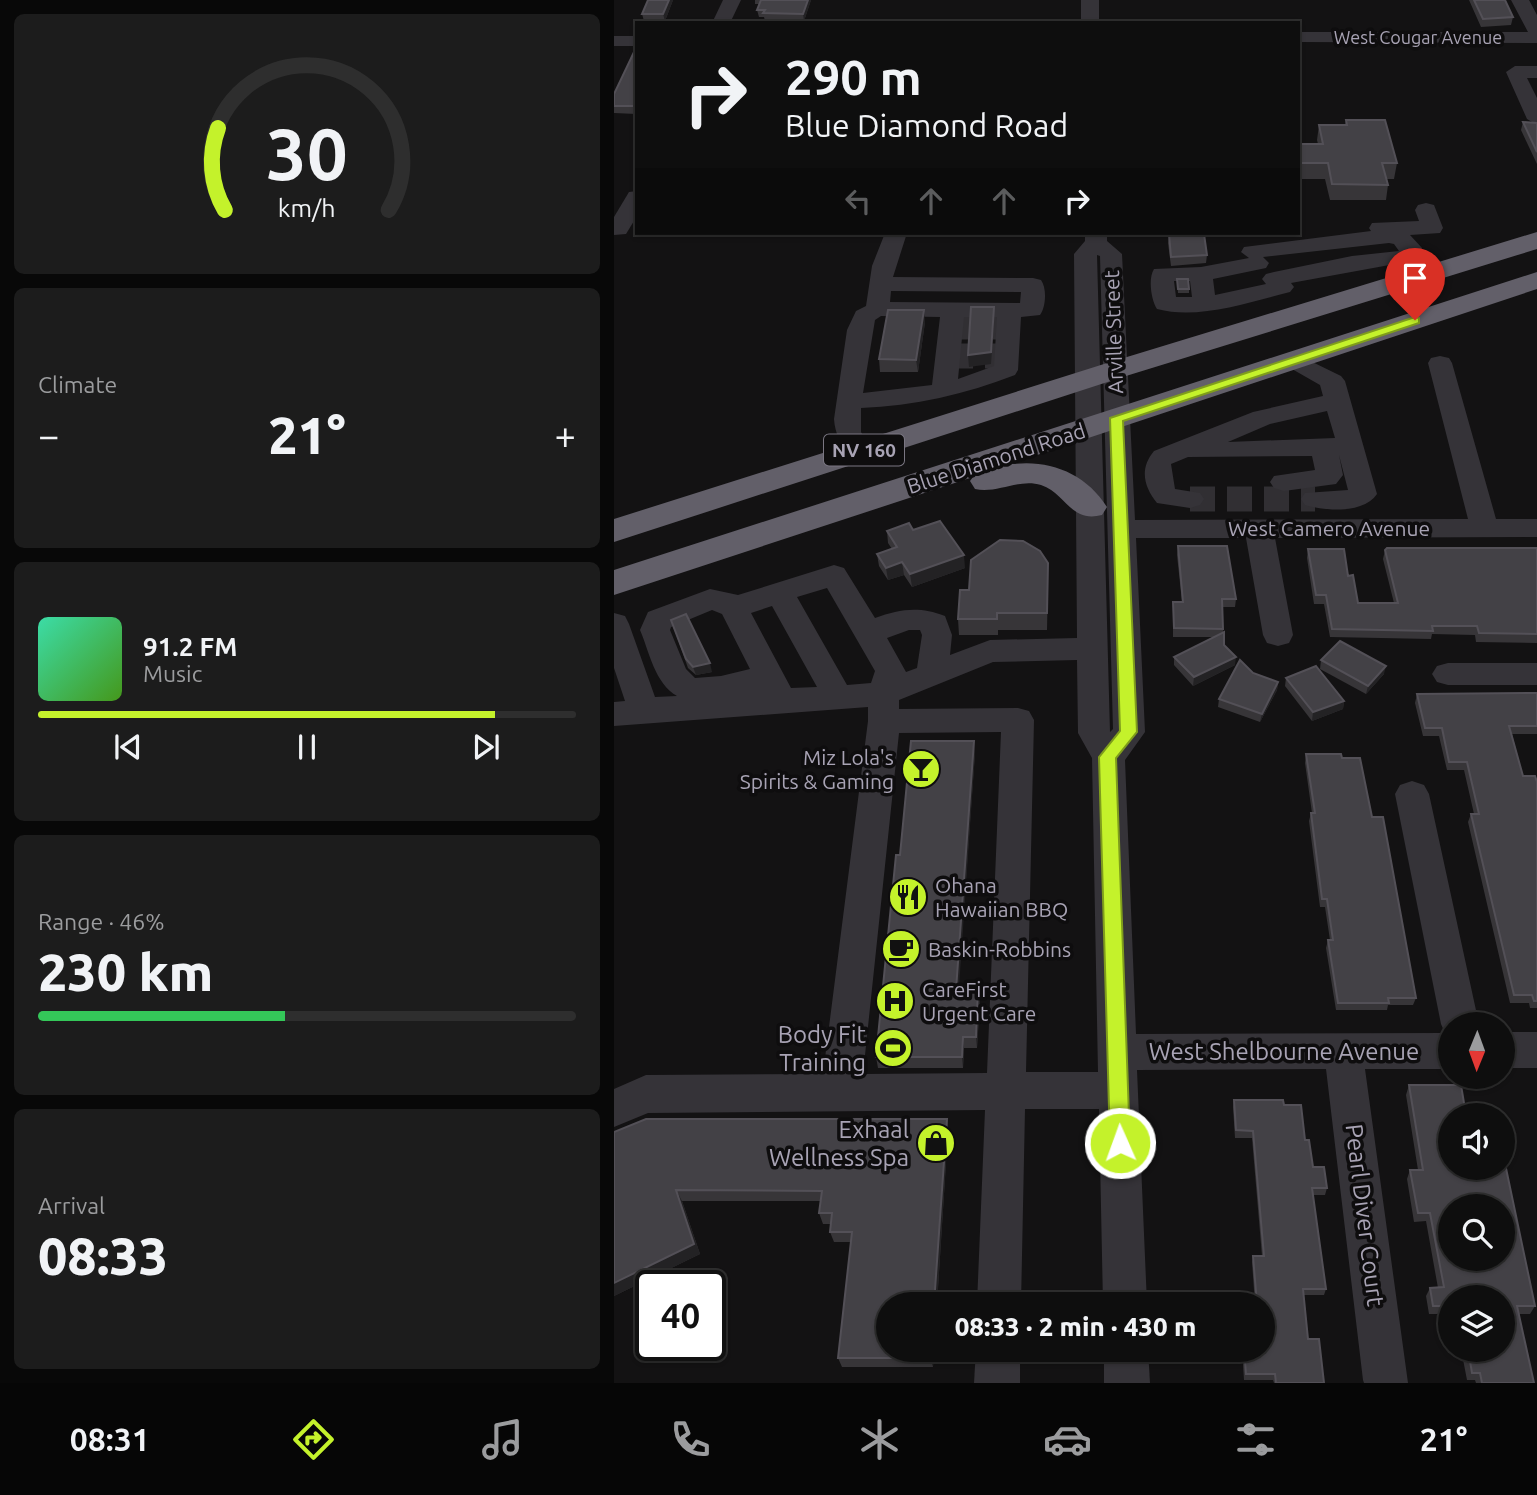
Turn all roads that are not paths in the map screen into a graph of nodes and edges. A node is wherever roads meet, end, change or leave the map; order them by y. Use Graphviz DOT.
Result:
graph roads {
  1 [pos="732,0"];
  2 [pos="1089,0"];
  3 [pos="1520,0"];
  4 [pos="722,21"];
  5 [pos="1090,21"];
  6 [pos="1537,36"];
  7 [pos="1300,37"];
  8 [pos="614,41"];
  9 [pos="635,41"];
  10 [pos="1537,72"];
  11 [pos="1537,119"];
  12 [pos="635,202"];
  13 [pos="1429,219"];
  14 [pos="1300,228"];
  15 [pos="623,229"];
  16 [pos="895,235"];
  17 [pos="1096,238"];
  18 [pos="1537,240"];
  19 [pos="1260,270"];
  20 [pos="1201,274"];
  21 [pos="1537,281"];
  22 [pos="880,284"];
  23 [pos="1033,285"];
  24 [pos="1085,285"];
  25 [pos="1240,296"];
  26 [pos="1206,304"];
  27 [pos="878,309"];
  28 [pos="954,309"];
  29 [pos="1009,309"];
  30 [pos="1294,360"];
  31 [pos="1440,363"];
  32 [pos="1101,374"];
  33 [pos="944,389"];
  34 [pos="849,401"];
  35 [pos="1338,401"];
  36 [pos="1102,423"];
  37 [pos="1337,446"];
  38 [pos="859,452"];
  39 [pos="1174,453"];
  40 [pos="1284,482"];
  41 [pos="898,490"];
  42 [pos="1196,490"];
  43 [pos="1315,499"];
  44 [pos="1089,507"];
  45 [pos="1259,528"];
  46 [pos="1484,528"];
  47 [pos="1537,528"];
  48 [pos="1121,529"];
  49 [pos="614,531"];
  50 [pos="614,583"];
  51 [pos="779,592"];
  52 [pos="734,608"];
  53 [pos="614,624"];
  54 [pos="869,633"];
  55 [pos="1278,635"];
  56 [pos="1092,649"];
  57 [pos="1448,674"];
  58 [pos="1537,674"];
  59 [pos="932,675"];
  60 [pos="775,688"];
  61 [pos="829,698"];
  62 [pos="884,708"];
  63 [pos="629,712"];
  64 [pos="1108,757"];
  65 [pos="1412,794"];
  66 [pos="1457,1012"];
  67 [pos="1537,1050"];
  68 [pos="1343,1051"];
  69 [pos="1438,1051"];
  70 [pos="1515,1051"];
  71 [pos="1118,1071"];
  72 [pos="1005,1091"];
  73 [pos="842,1092"];
  74 [pos="614,1108"];
  75 [pos="999,1292"];
  76 [pos="1125,1292"];
  77 [pos="998,1362"];
  78 [pos="1126,1362"];
  79 [pos="1386,1380"];
  80 [pos="997,1383"];
  81 [pos="1127,1383"];
  1 -- 4 [label="street"];
  2 -- 5 [label="street"];
  3 -- 6 [label="street"];
  6 -- 7 [label="street, West Cougar Avenue"];
  8 -- 9 [label="street"];
  10 -- 11 [label="street"];
  12 -- 15 [label="street"];
  13 -- 14 [label="street"];
  16 -- 22 [label="street"];
  17 -- 24 [label="street, Arville Street"];
  17 -- 32 [label="street, Arville Street"];
  18 -- 32 [label="highway, NV 160"];
  19 -- 19 [label="street"];
  19 -- 20 [label="street"];
  19 -- 25 [label="street"];
  19 -- 25 [label="street"];
  20 -- 26 [label="street"];
  20 -- 26 [label="street"];
  21 -- 30 [label="highway, Blue Diamond Road / NV 160"];
  22 -- 23 [label="street"];
  22 -- 27 [label="street"];
  23 -- 24 [label="street"];
  23 -- 29 [label="street"];
  24 -- 32 [label="street, Arville Street"];
  25 -- 26 [label="street"];
  27 -- 28 [label="street"];
  27 -- 34 [label="street"];
  28 -- 29 [label="street"];
  28 -- 33 [label="street"];
  29 -- 33 [label="street"];
  30 -- 35 [label="street"];
  30 -- 36 [label="highway, Blue Diamond Road / NV 160"];
  31 -- 46 [label="street"];
  32 -- 36 [label="street, Arville Street"];
  32 -- 38 [label="highway, NV 160"];
  33 -- 34 [label="street"];
  34 -- 38 [label="street"];
  35 -- 37 [label="street"];
  35 -- 39 [label="street"];
  36 -- 41 [label="highway, Blue Diamond Road / NV 160"];
  36 -- 44 [label="street, Arville Street"];
  36 -- 48 [label="street, Arville Street"];
  37 -- 39 [label="street"];
  37 -- 40 [label="street"];
  37 -- 43 [label="street"];
  38 -- 49 [label="highway, NV 160"];
  39 -- 42 [label="street"];
  41 -- 44 [label="highway"];
  41 -- 50 [label="highway, Blue Diamond Road / NV 160"];
  44 -- 56 [label="street, Arville Street"];
  45 -- 46 [label="street, West Camero Avenue"];
  45 -- 48 [label="street, West Camero Avenue"];
  45 -- 55 [label="street"];
  46 -- 47 [label="street, West Camero Avenue"];
  48 -- 64 [label="street, Arville Street"];
  51 -- 52 [label="street"];
  51 -- 54 [label="street"];
  51 -- 61 [label="street"];
  52 -- 60 [label="street"];
  52 -- 60 [label="street"];
  53 -- 63 [label="street"];
  54 -- 59 [label="street"];
  54 -- 62 [label="street"];
  56 -- 59 [label="street"];
  56 -- 64 [label="street, Arville Street"];
  57 -- 58 [label="street"];
  59 -- 62 [label="street"];
  60 -- 61 [label="street"];
  60 -- 63 [label="street"];
  61 -- 62 [label="street"];
  62 -- 72 [label="street"];
  62 -- 73 [label="street"];
  64 -- 71 [label="street, Arville Street"];
  65 -- 66 [label="street"];
  67 -- 70 [label="street"];
  68 -- 69 [label="street, West Shelbourne Avenue"];
  68 -- 71 [label="street, West Shelbourne Avenue"];
  68 -- 79 [label="street, Pearl Diver Court"];
  71 -- 72 [label="street, West Shelbourne Avenue"];
  71 -- 76 [label="street, Arville Street"];
  72 -- 73 [label="street, West Shelbourne Avenue"];
  72 -- 75 [label="street"];
  73 -- 74 [label="street, West Shelbourne Avenue"];
  77 -- 80 [label="street"];
  78 -- 81 [label="street"];
}
